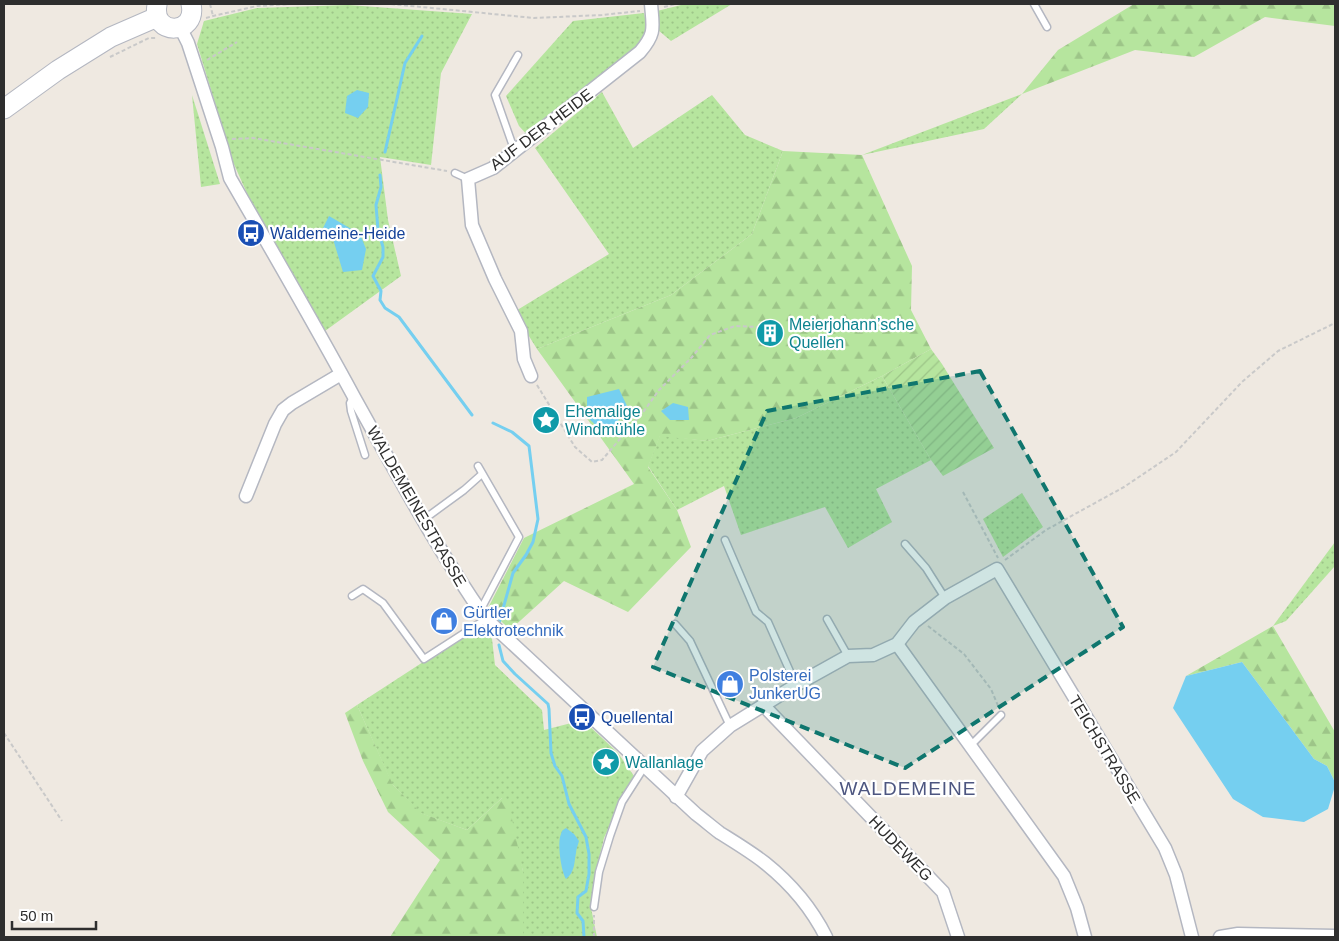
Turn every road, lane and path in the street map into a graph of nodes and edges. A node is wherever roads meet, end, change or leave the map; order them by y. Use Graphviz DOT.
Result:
graph roads {
  1 [pos="193,4"];
  2 [pos="210,4"];
  3 [pos="290,4"];
  4 [pos="391,4"];
  5 [pos="675,4"];
  6 [pos="1034,4"];
  7 [pos="652,7"];
  8 [pos="157,10"];
  9 [pos="1047,27"];
  10 [pos="180,28"];
  11 [pos="237,42"];
  12 [pos="518,55"];
  13 [pos="195,67"];
  14 [pos="4,109"];
  15 [pos="220,140"];
  16 [pos="515,152"];
  17 [pos="455,173"];
  18 [pos="468,179"];
  19 [pos="1335,323"];
  20 [pos="758,327"];
  21 [pos="342,374"];
  22 [pos="531,376"];
  23 [pos="354,396"];
  24 [pos="365,455"];
  25 [pos="478,466"];
  26 [pos="482,474"];
  27 [pos="963,492"];
  28 [pos="246,496"];
  29 [pos="423,520"];
  30 [pos="725,540"];
  31 [pos="905,544"];
  32 [pos="999,567"];
  33 [pos="352,596"];
  34 [pos="945,598"];
  35 [pos="483,615"];
  36 [pos="918,618"];
  37 [pos="827,619"];
  38 [pos="675,624"];
  39 [pos="897,644"];
  40 [pos="848,656"];
  41 [pos="796,685"];
  42 [pos="763,705"];
  43 [pos="1001,715"];
  44 [pos="730,726"];
  45 [pos="4,733"];
  46 [pos="970,746"];
  47 [pos="644,766"];
  48 [pos="676,797"];
  49 [pos="62,821"];
  50 [pos="594,908"];
  51 [pos="1335,936"];
  52 [pos="594,937"];
  53 [pos="826,937"];
  54 [pos="958,937"];
  55 [pos="1085,937"];
  56 [pos="1192,937"];
  57 [pos="1220,937"];
  1 -- 10 [label="street"];
  2 -- 3 [label="path"];
  4 -- 7 [label="path"];
  5 -- 7 [label="path"];
  6 -- 9 [label="lane"];
  7 -- 16 [label="street, AUF DER HEIDE"];
  8 -- 10 [label="street"];
  8 -- 14 [label="street"];
  10 -- 13 [label="street, WALDEMEINESTRASSE"];
  11 -- 13 [label="path"];
  12 -- 16 [label="lane"];
  13 -- 15 [label="street, WALDEMEINESTRASSE"];
  15 -- 17 [label="path"];
  15 -- 21 [label="street, WALDEMEINESTRASSE"];
  16 -- 18 [label="street, AUF DER HEIDE"];
  17 -- 18 [label="lane"];
  18 -- 22 [label="street"];
  19 -- 32 [label="path"];
  20 -- 22 [label="path"];
  21 -- 23 [label="street, WALDEMEINESTRASSE"];
  21 -- 28 [label="street"];
  23 -- 24 [label="lane"];
  23 -- 29 [label="street, WALDEMEINESTRASSE"];
  25 -- 26 [label="lane"];
  26 -- 29 [label="lane"];
  26 -- 35 [label="lane"];
  27 -- 32 [label="path"];
  29 -- 35 [label="street, WALDEMEINESTRASSE"];
  30 -- 41 [label="lane"];
  31 -- 34 [label="lane"];
  32 -- 34 [label="street"];
  32 -- 56 [label="street, TEICHSTRASSE"];
  33 -- 35 [label="lane"];
  34 -- 36 [label="street"];
  35 -- 47 [label="street, WALDEMEINESTRASSE"];
  36 -- 39 [label="street"];
  36 -- 43 [label="path"];
  37 -- 40 [label="lane"];
  38 -- 44 [label="lane"];
  39 -- 40 [label="street"];
  39 -- 46 [label="street"];
  40 -- 41 [label="street"];
  41 -- 42 [label="street"];
  42 -- 44 [label="street"];
  42 -- 54 [label="street, HUDEWEG"];
  43 -- 46 [label="lane"];
  44 -- 48 [label="street"];
  45 -- 49 [label="path"];
  46 -- 55 [label="street"];
  47 -- 48 [label="street, WALDEMEINESTRASSE"];
  47 -- 50 [label="lane"];
  48 -- 53 [label="street, WALDEMEINESTRASSE"];
  50 -- 52 [label="path"];
  51 -- 57 [label="street"];
}
